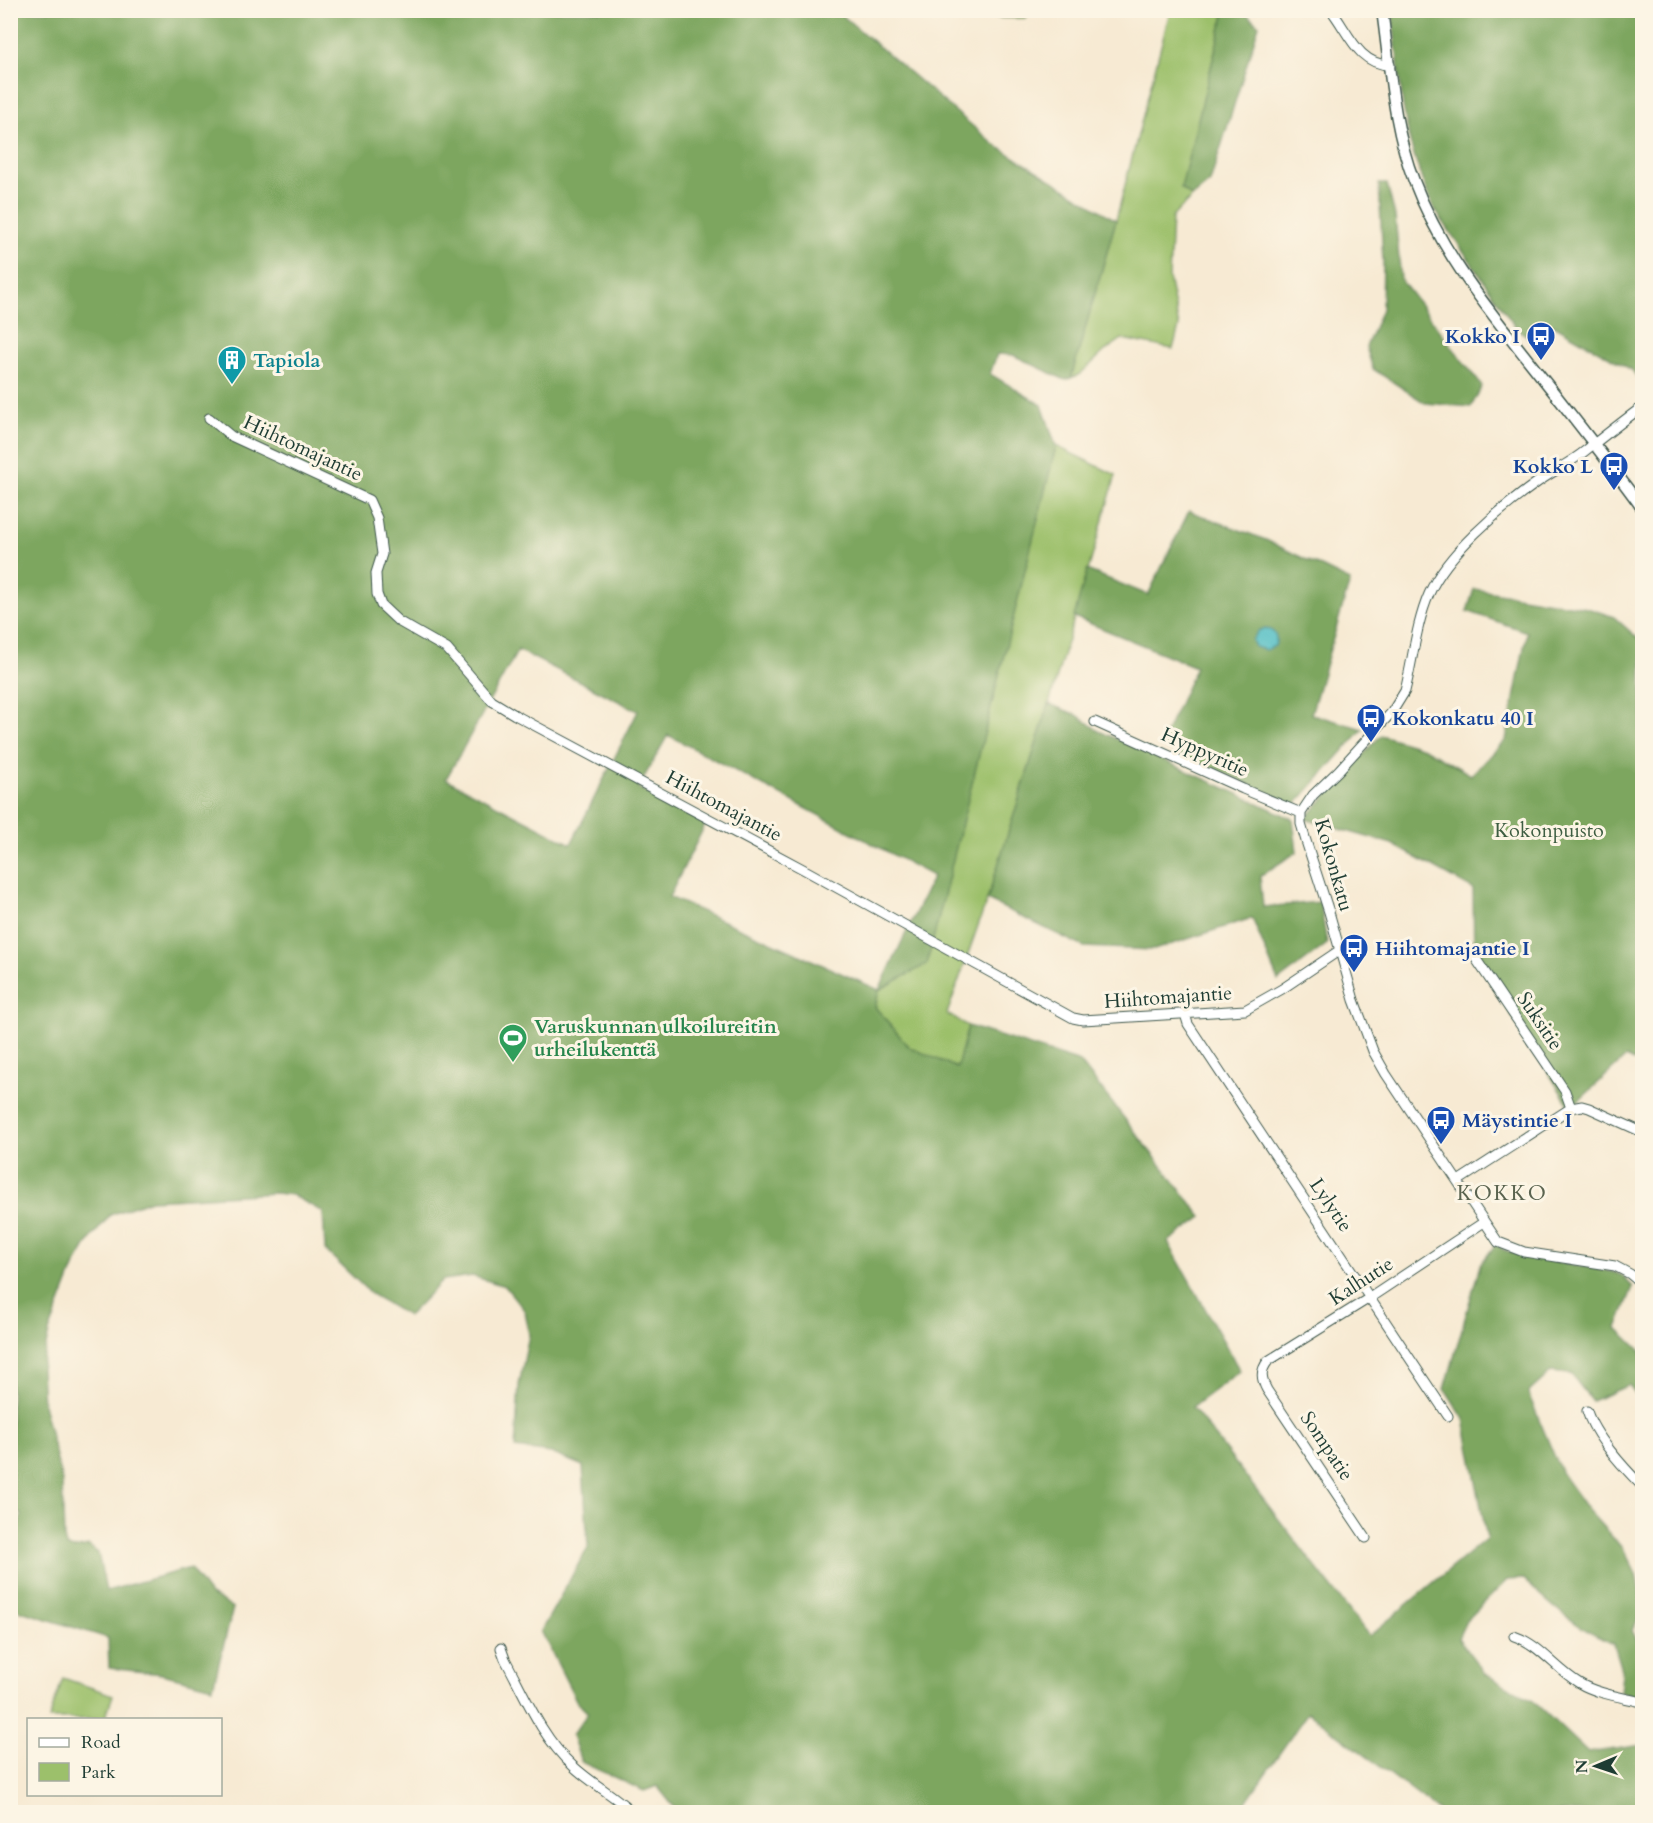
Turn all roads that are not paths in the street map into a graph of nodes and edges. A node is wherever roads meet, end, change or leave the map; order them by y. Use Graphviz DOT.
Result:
graph roads {
  1 [pos="1331,10"];
  2 [pos="1382,10"];
  3 [pos="1390,65"];
  4 [pos="1642,407"];
  5 [pos="209,418"];
  6 [pos="1593,442"];
  7 [pos="1642,508"];
  8 [pos="1095,722"];
  9 [pos="1301,813"];
  10 [pos="1340,950"];
  11 [pos="1474,956"];
  12 [pos="1185,1014"];
  13 [pos="1571,1108"];
  14 [pos="1642,1132"];
  15 [pos="1458,1181"];
  16 [pos="1484,1222"];
  17 [pos="1642,1284"];
  18 [pos="1371,1297"];
  19 [pos="1262,1373"];
  20 [pos="1587,1411"];
  21 [pos="1448,1416"];
  22 [pos="1642,1486"];
  23 [pos="1366,1539"];
  24 [pos="1514,1636"];
  25 [pos="501,1648"];
  26 [pos="1642,1702"];
  27 [pos="632,1812"];
  1 -- 3 [label="street"];
  2 -- 3 [label="street"];
  3 -- 6 [label="street"];
  4 -- 6 [label="street, Kokonkatu"];
  5 -- 12 [label="street, Hiihtomajantie"];
  6 -- 7 [label="street"];
  6 -- 9 [label="street, Kokonkatu"];
  8 -- 9 [label="street, Hyppyritie"];
  9 -- 10 [label="street, Kokonkatu"];
  10 -- 12 [label="street, Hiihtomajantie"];
  10 -- 15 [label="street, Kokonkatu"];
  11 -- 13 [label="street, Suksitie"];
  12 -- 18 [label="street, Lylytie"];
  13 -- 14 [label="street"];
  13 -- 15 [label="street"];
  15 -- 16 [label="street, Kokonkatu"];
  16 -- 17 [label="street, Kokonkatu"];
  16 -- 18 [label="street, Kalhutie"];
  18 -- 19 [label="street, Kalhutie"];
  18 -- 21 [label="street, Lylytie"];
  19 -- 23 [label="street, Sompatie"];
  20 -- 22 [label="street"];
  24 -- 26 [label="street"];
  25 -- 27 [label="street"];
}
